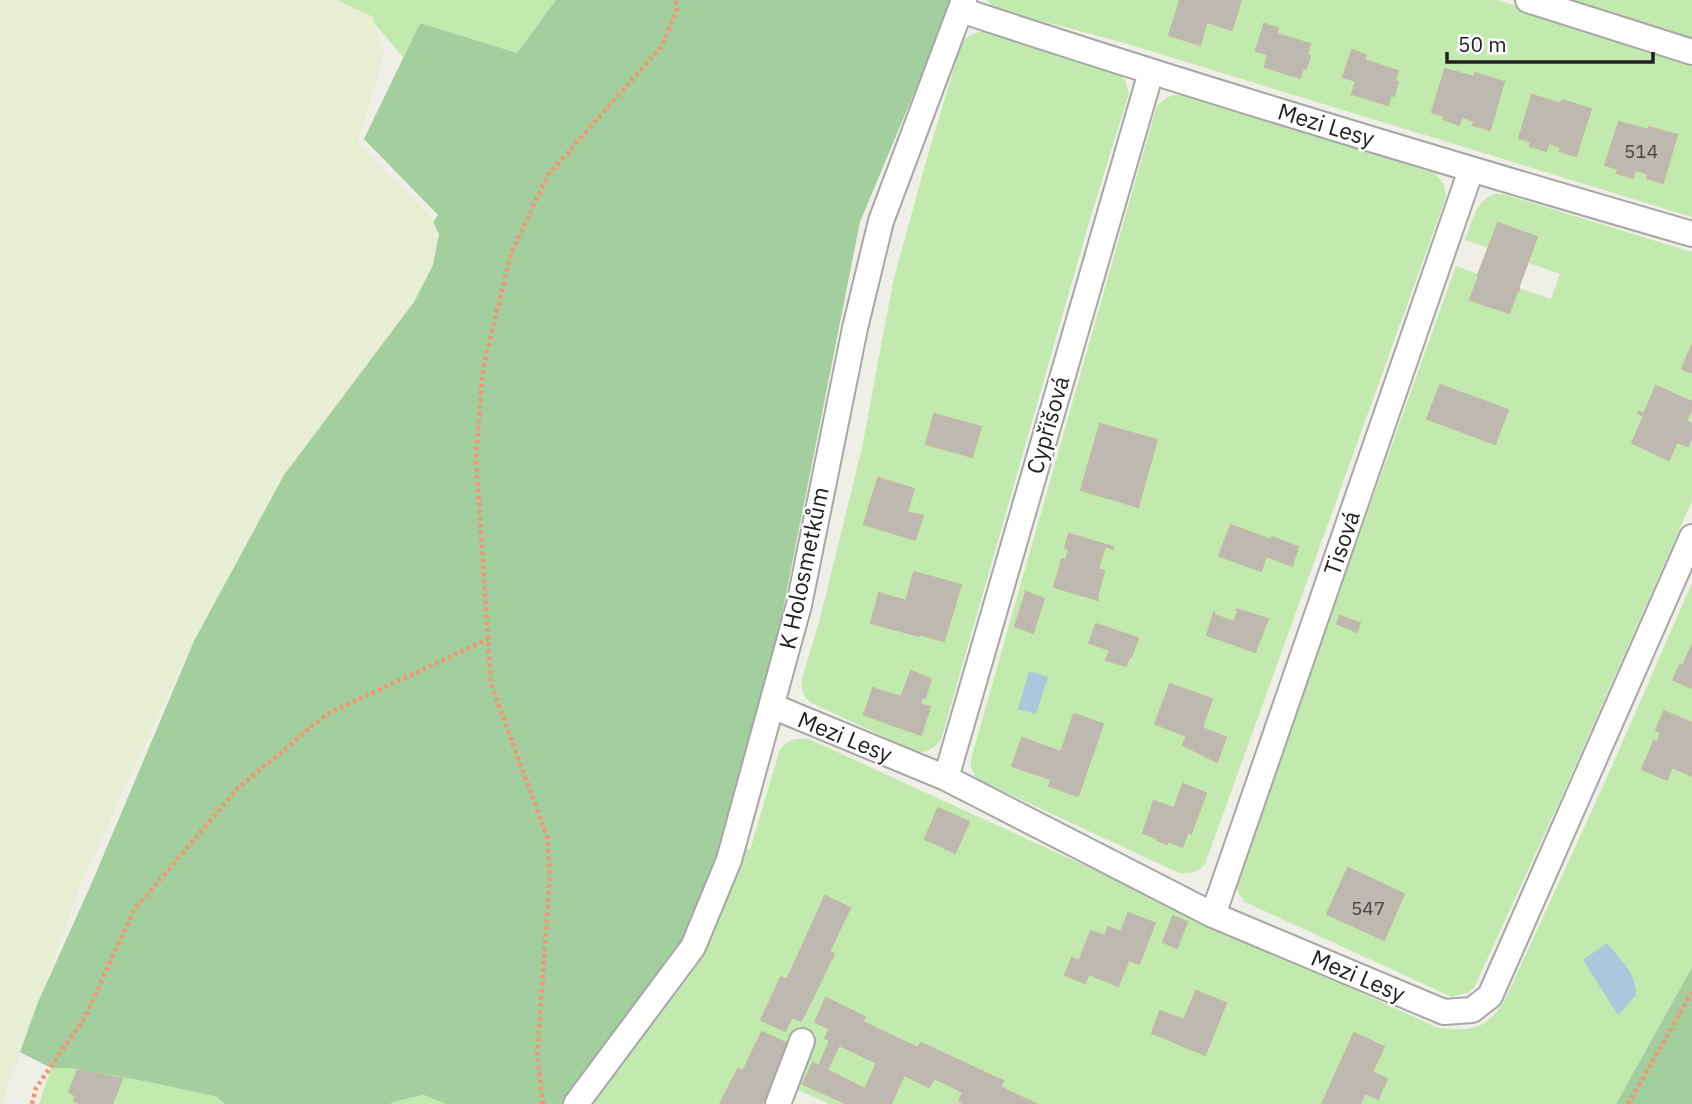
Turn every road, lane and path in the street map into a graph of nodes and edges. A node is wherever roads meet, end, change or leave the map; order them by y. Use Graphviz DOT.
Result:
graph roads {
  1 [pos="676,0"];
  2 [pos="1528,0"];
  3 [pos="963,5"];
  4 [pos="1692,52"];
  5 [pos="1151,72"];
  6 [pos="1471,170"];
  7 [pos="1692,234"];
  8 [pos="1692,537"];
  9 [pos="488,639"];
  10 [pos="772,706"];
  11 [pos="946,778"];
  12 [pos="1213,915"];
  13 [pos="1692,992"];
  14 [pos="802,1041"];
  15 [pos="32,1104"];
  16 [pos="543,1104"];
  17 [pos="576,1104"];
  18 [pos="779,1104"];
  19 [pos="1628,1104"];
  1 -- 9 [label="path"];
  2 -- 4 [label="street"];
  3 -- 5 [label="street, Mezi Lesy"];
  3 -- 10 [label="street, K Holosmetkům"];
  5 -- 6 [label="street, Mezi Lesy"];
  5 -- 11 [label="street, Cypřišová"];
  6 -- 7 [label="street, Mezi Lesy"];
  6 -- 12 [label="street, Tisová"];
  8 -- 12 [label="street, Mezi Lesy"];
  9 -- 15 [label="path"];
  9 -- 16 [label="path"];
  10 -- 11 [label="street, Mezi Lesy"];
  10 -- 17 [label="street, K Holosmetkům"];
  11 -- 12 [label="street, Mezi Lesy"];
  13 -- 19 [label="path"];
  14 -- 18 [label="street"];
}
